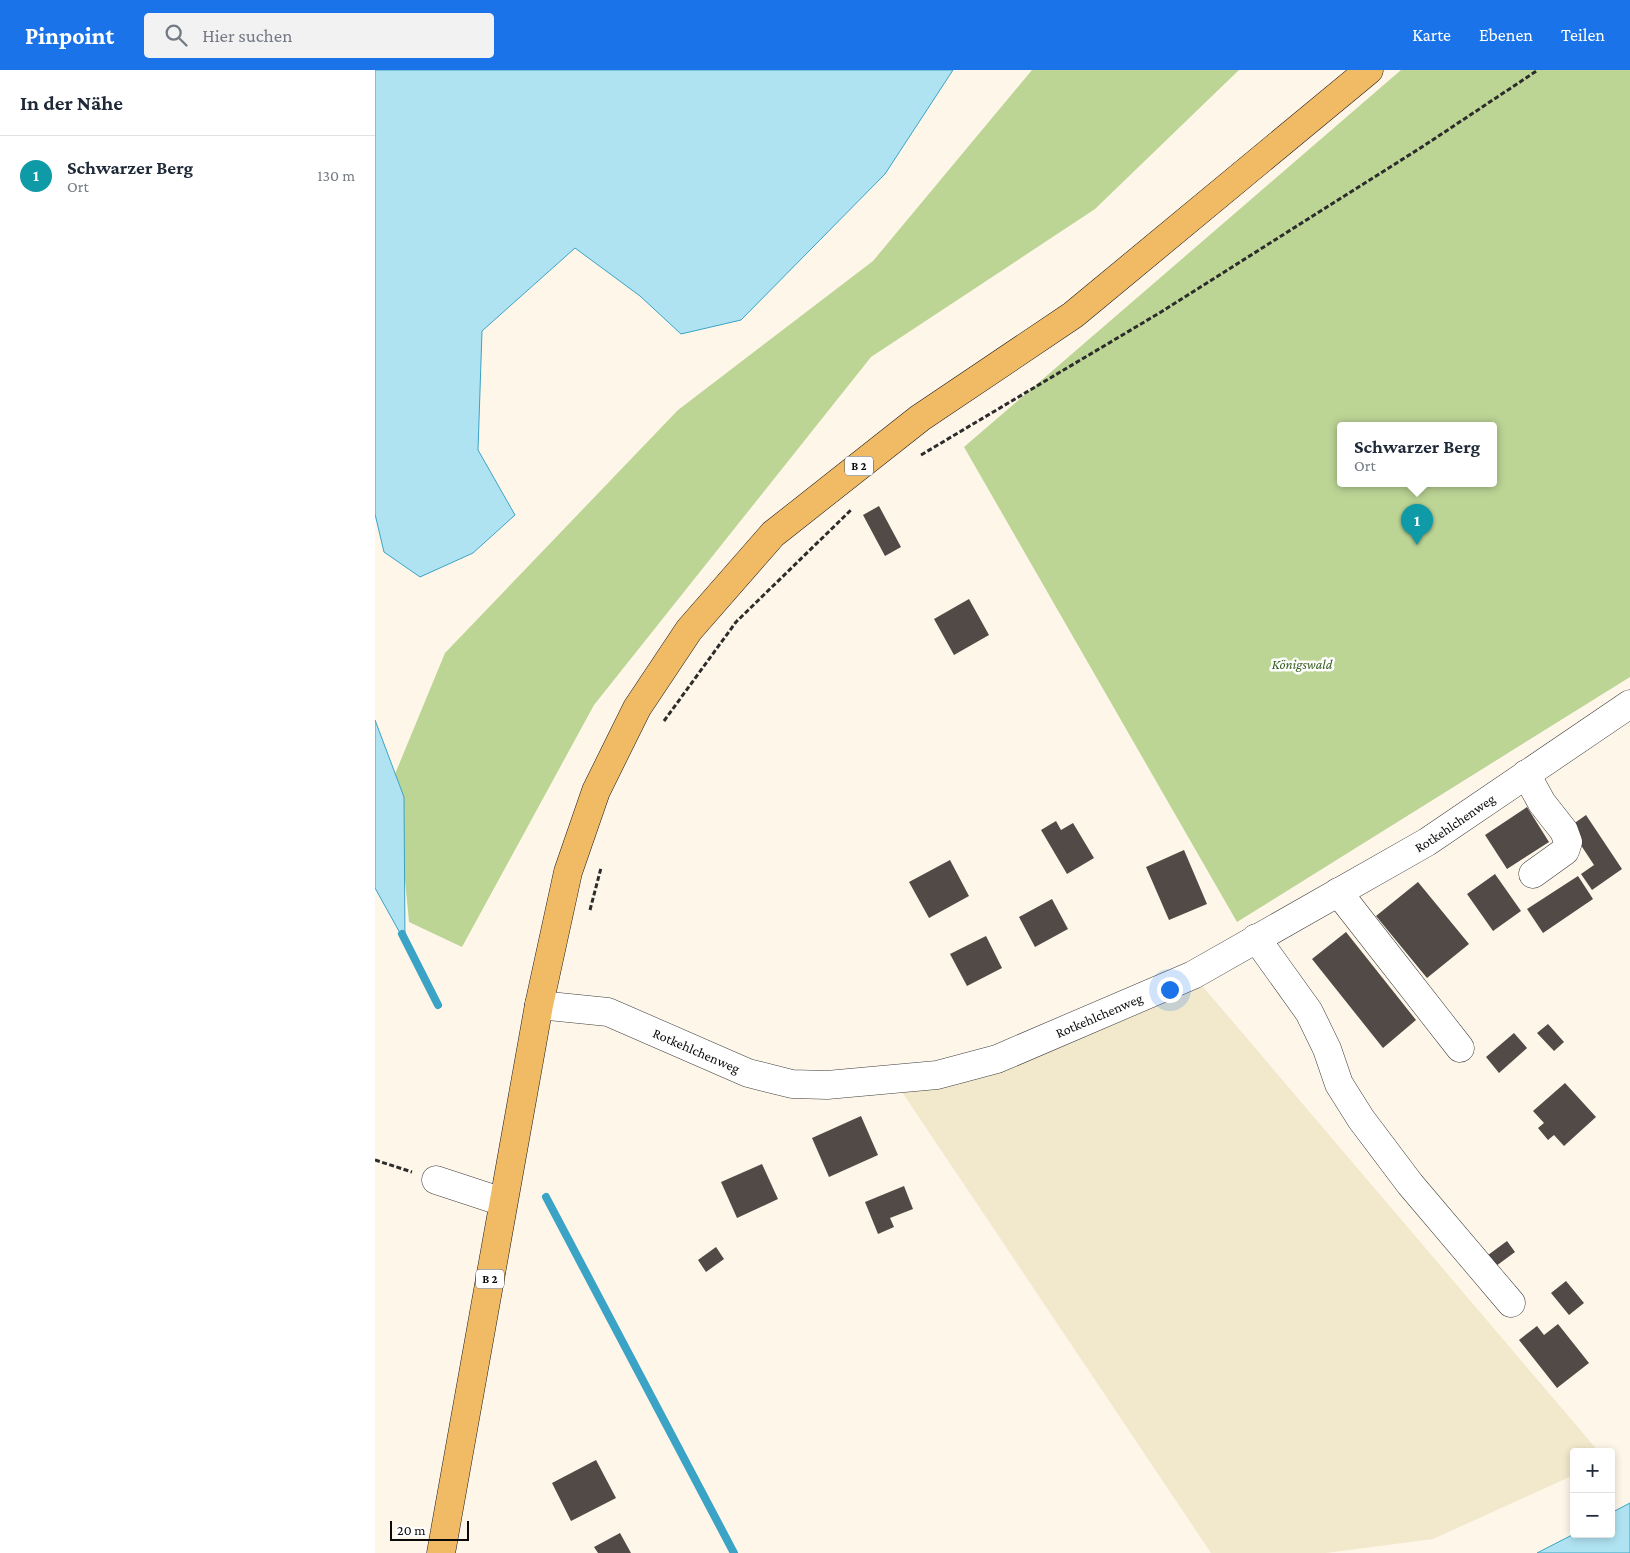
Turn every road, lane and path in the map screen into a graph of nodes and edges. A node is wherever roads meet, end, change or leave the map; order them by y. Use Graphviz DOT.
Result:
graph roads {
  1 [pos="1369,70"];
  2 [pos="1538,70"];
  3 [pos="914,459"];
  4 [pos="854,508"];
  5 [pos="1630,704"];
  6 [pos="659,728"];
  7 [pos="1526,774"];
  8 [pos="601,864"];
  9 [pos="1533,874"];
  10 [pos="1338,892"];
  11 [pos="589,912"];
  12 [pos="1257,938"];
  13 [pos="539,1005"];
  14 [pos="1460,1048"];
  15 [pos="375,1160"];
  16 [pos="436,1180"];
  17 [pos="503,1202"];
  18 [pos="1511,1303"];
  19 [pos="441,1553"];
  1 -- 13 [label="main road, B 2"];
  2 -- 3 [label="path"];
  4 -- 6 [label="path"];
  5 -- 7 [label="street, Rotkehlchenweg"];
  7 -- 9 [label="street"];
  7 -- 10 [label="street, Rotkehlchenweg"];
  8 -- 11 [label="path"];
  10 -- 12 [label="street, Rotkehlchenweg"];
  10 -- 14 [label="street"];
  12 -- 13 [label="street, Rotkehlchenweg"];
  12 -- 18 [label="street"];
  13 -- 17 [label="main road, B 2"];
  15 -- 16 [label="path"];
  16 -- 17 [label="street"];
  17 -- 19 [label="main road, B 2"];
}
